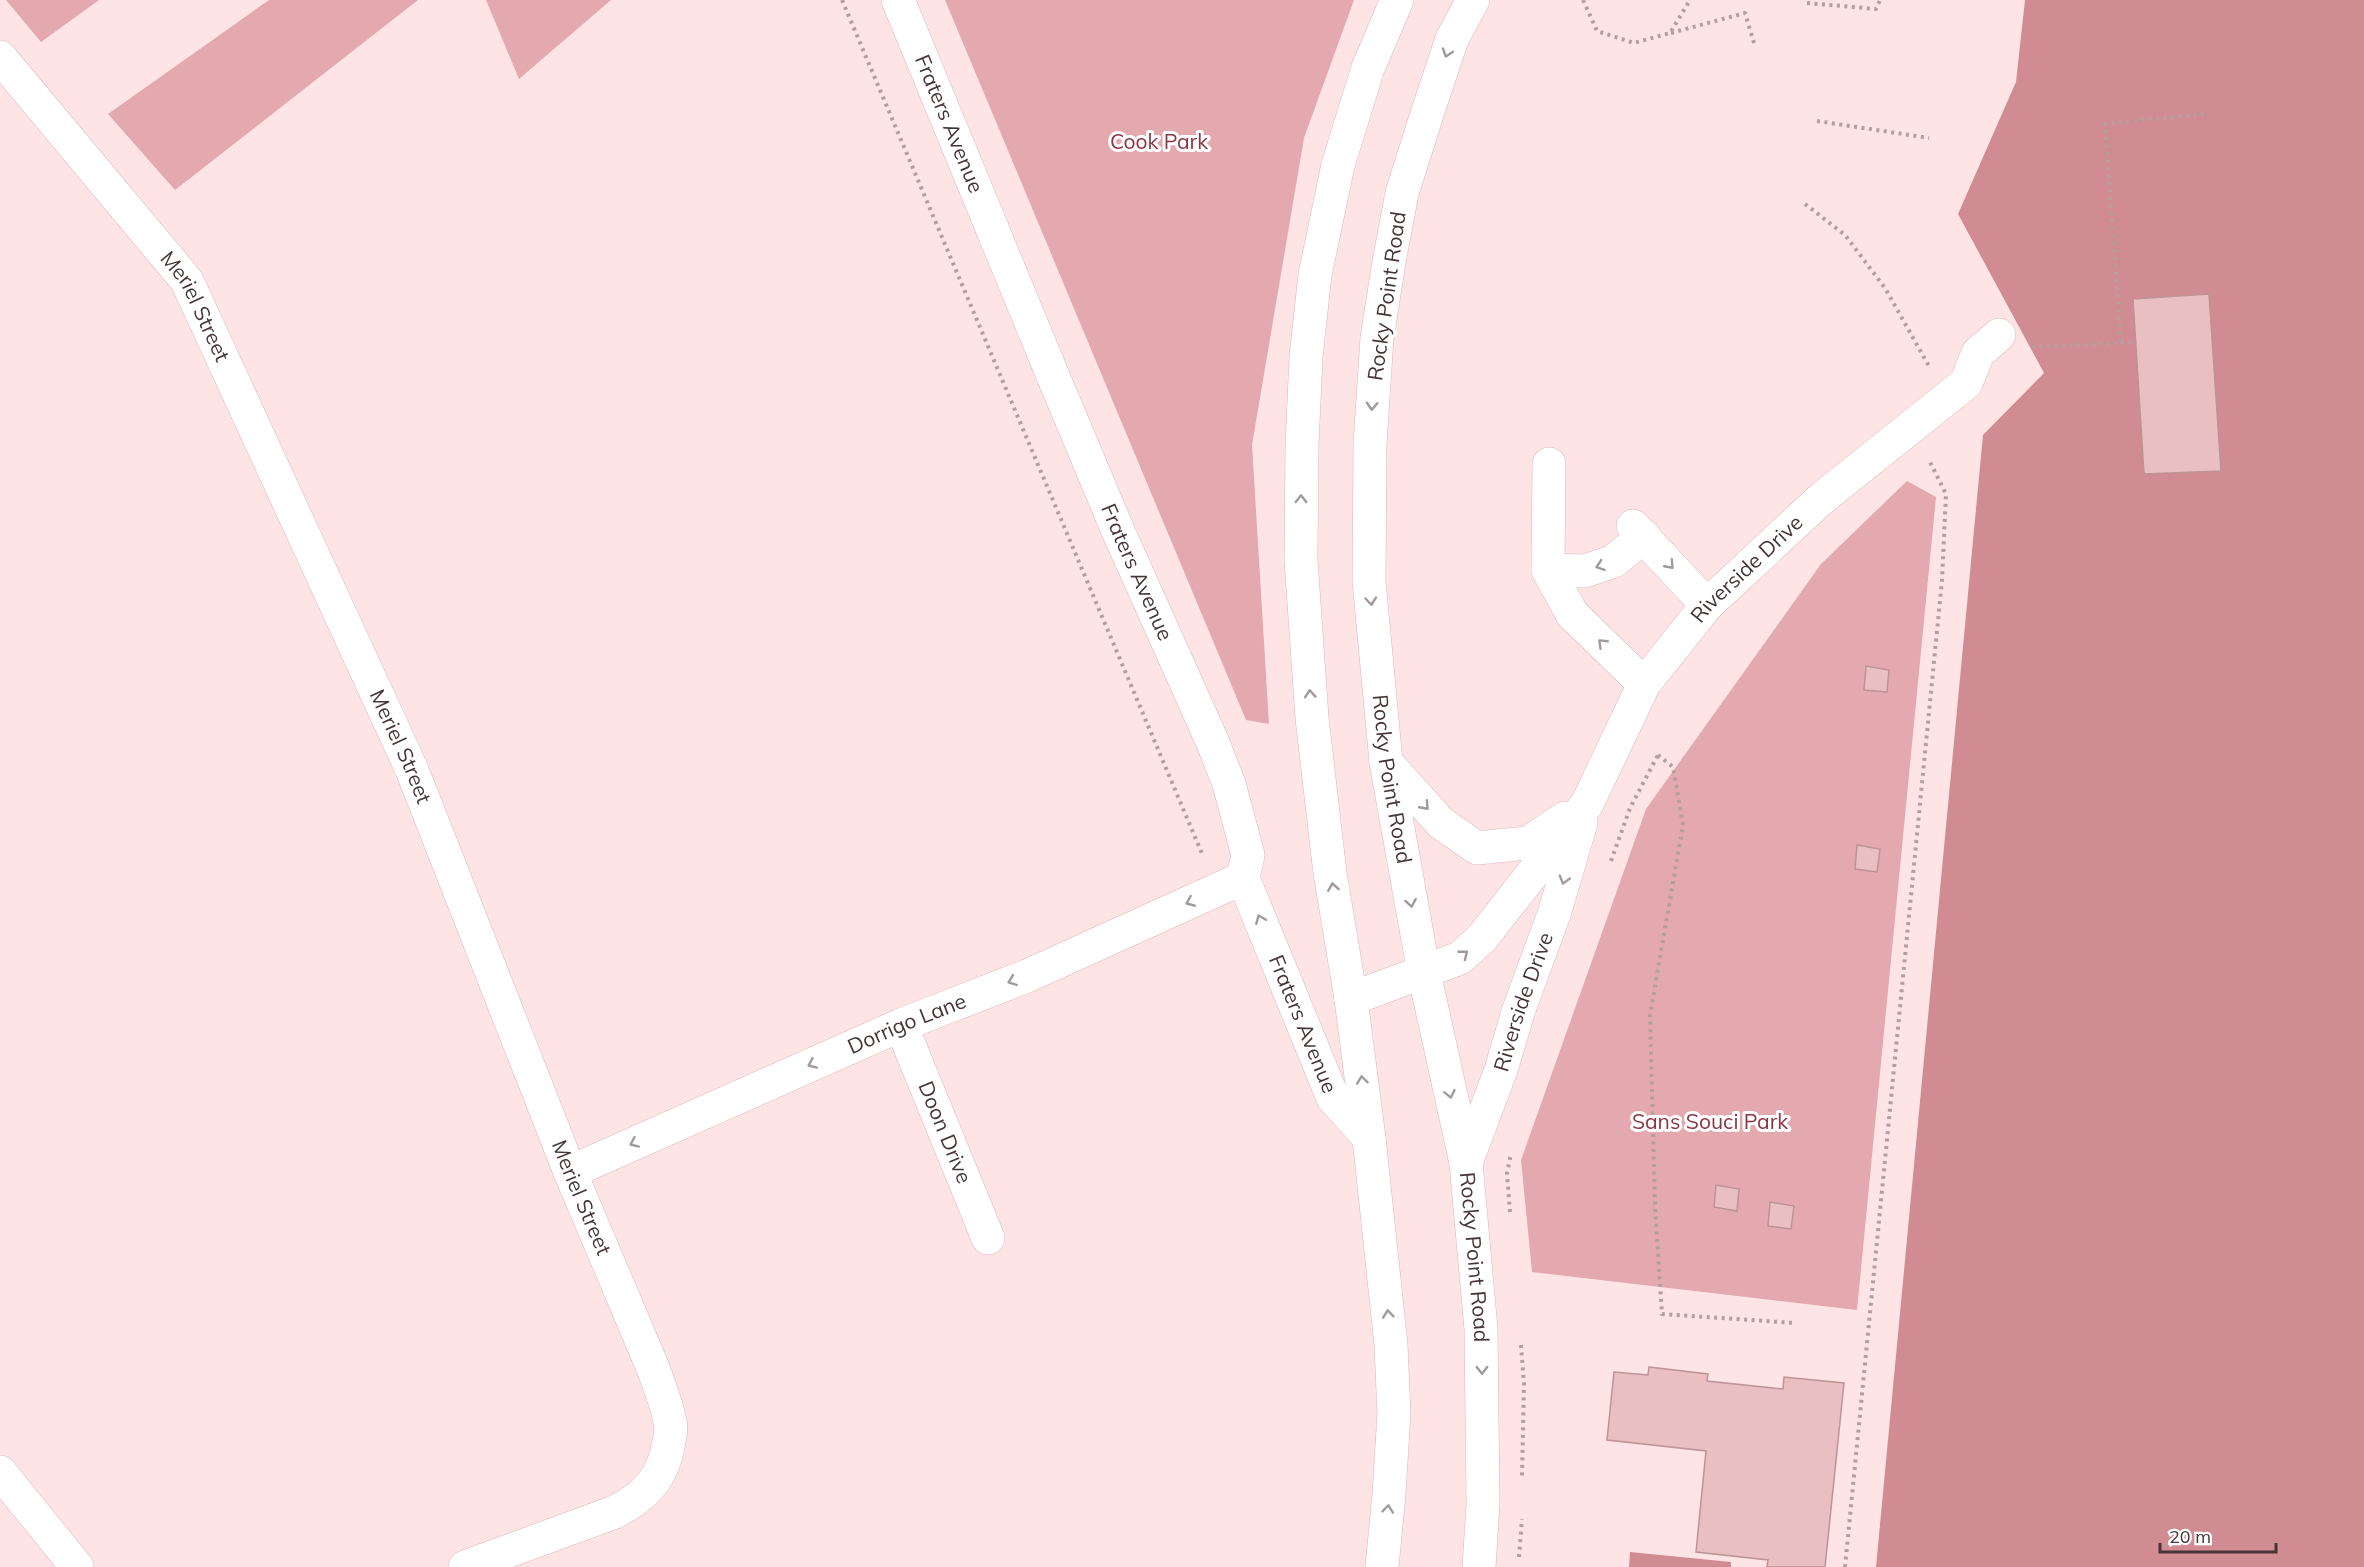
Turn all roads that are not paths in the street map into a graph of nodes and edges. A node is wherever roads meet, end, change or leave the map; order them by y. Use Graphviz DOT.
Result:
graph roads {
  1 [pos="898,0"];
  2 [pos="1397,0"];
  3 [pos="1473,0"];
  4 [pos="0,57"];
  5 [pos="1999,335"];
  6 [pos="1549,464"];
  7 [pos="1548,570"];
  8 [pos="1707,605"];
  9 [pos="1644,684"];
  10 [pos="1386,762"];
  11 [pos="1587,804"];
  12 [pos="1230,884"];
  13 [pos="1424,973"];
  14 [pos="1351,999"];
  15 [pos="901,1025"];
  16 [pos="1370,1138"];
  17 [pos="1466,1163"];
  18 [pos="570,1172"];
  19 [pos="988,1238"];
  20 [pos="0,1472"];
  21 [pos="76,1567"];
  22 [pos="465,1567"];
  23 [pos="1382,1567"];
  24 [pos="1479,1567"];
  1 -- 12 [label="main road, Fraters Avenue"];
  14 -- 2 [label="main road, one-way"];
  3 -- 10 [label="main road, Rocky Point Road, one-way"];
  4 -- 18 [label="main road, Meriel Street"];
  5 -- 8 [label="main road, Riverside Drive"];
  6 -- 7 [label="main road"];
  7 -- 8 [label="main road"];
  9 -- 7 [label="main road, one-way"];
  8 -- 9 [label="main road, Riverside Drive"];
  9 -- 11 [label="main road, Riverside Drive"];
  10 -- 11 [label="main road, one-way"];
  10 -- 13 [label="main road, Rocky Point Road, one-way"];
  13 -- 11 [label="main road, Riverside Drive, one-way"];
  11 -- 17 [label="main road, Riverside Drive, one-way"];
  12 -- 15 [label="main road, Dorrigo Lane, one-way"];
  16 -- 12 [label="main road, Fraters Avenue, one-way"];
  13 -- 14 [label="main road, Riverside Drive"];
  13 -- 17 [label="main road, Rocky Point Road, one-way"];
  16 -- 14 [label="main road, one-way"];
  15 -- 18 [label="main road, Dorrigo Lane, one-way"];
  15 -- 19 [label="main road, Doon Drive"];
  23 -- 16 [label="main road, one-way"];
  17 -- 24 [label="main road, Rocky Point Road, one-way"];
  18 -- 22 [label="main road, Meriel Street"];
  20 -- 21 [label="main road"];
}
